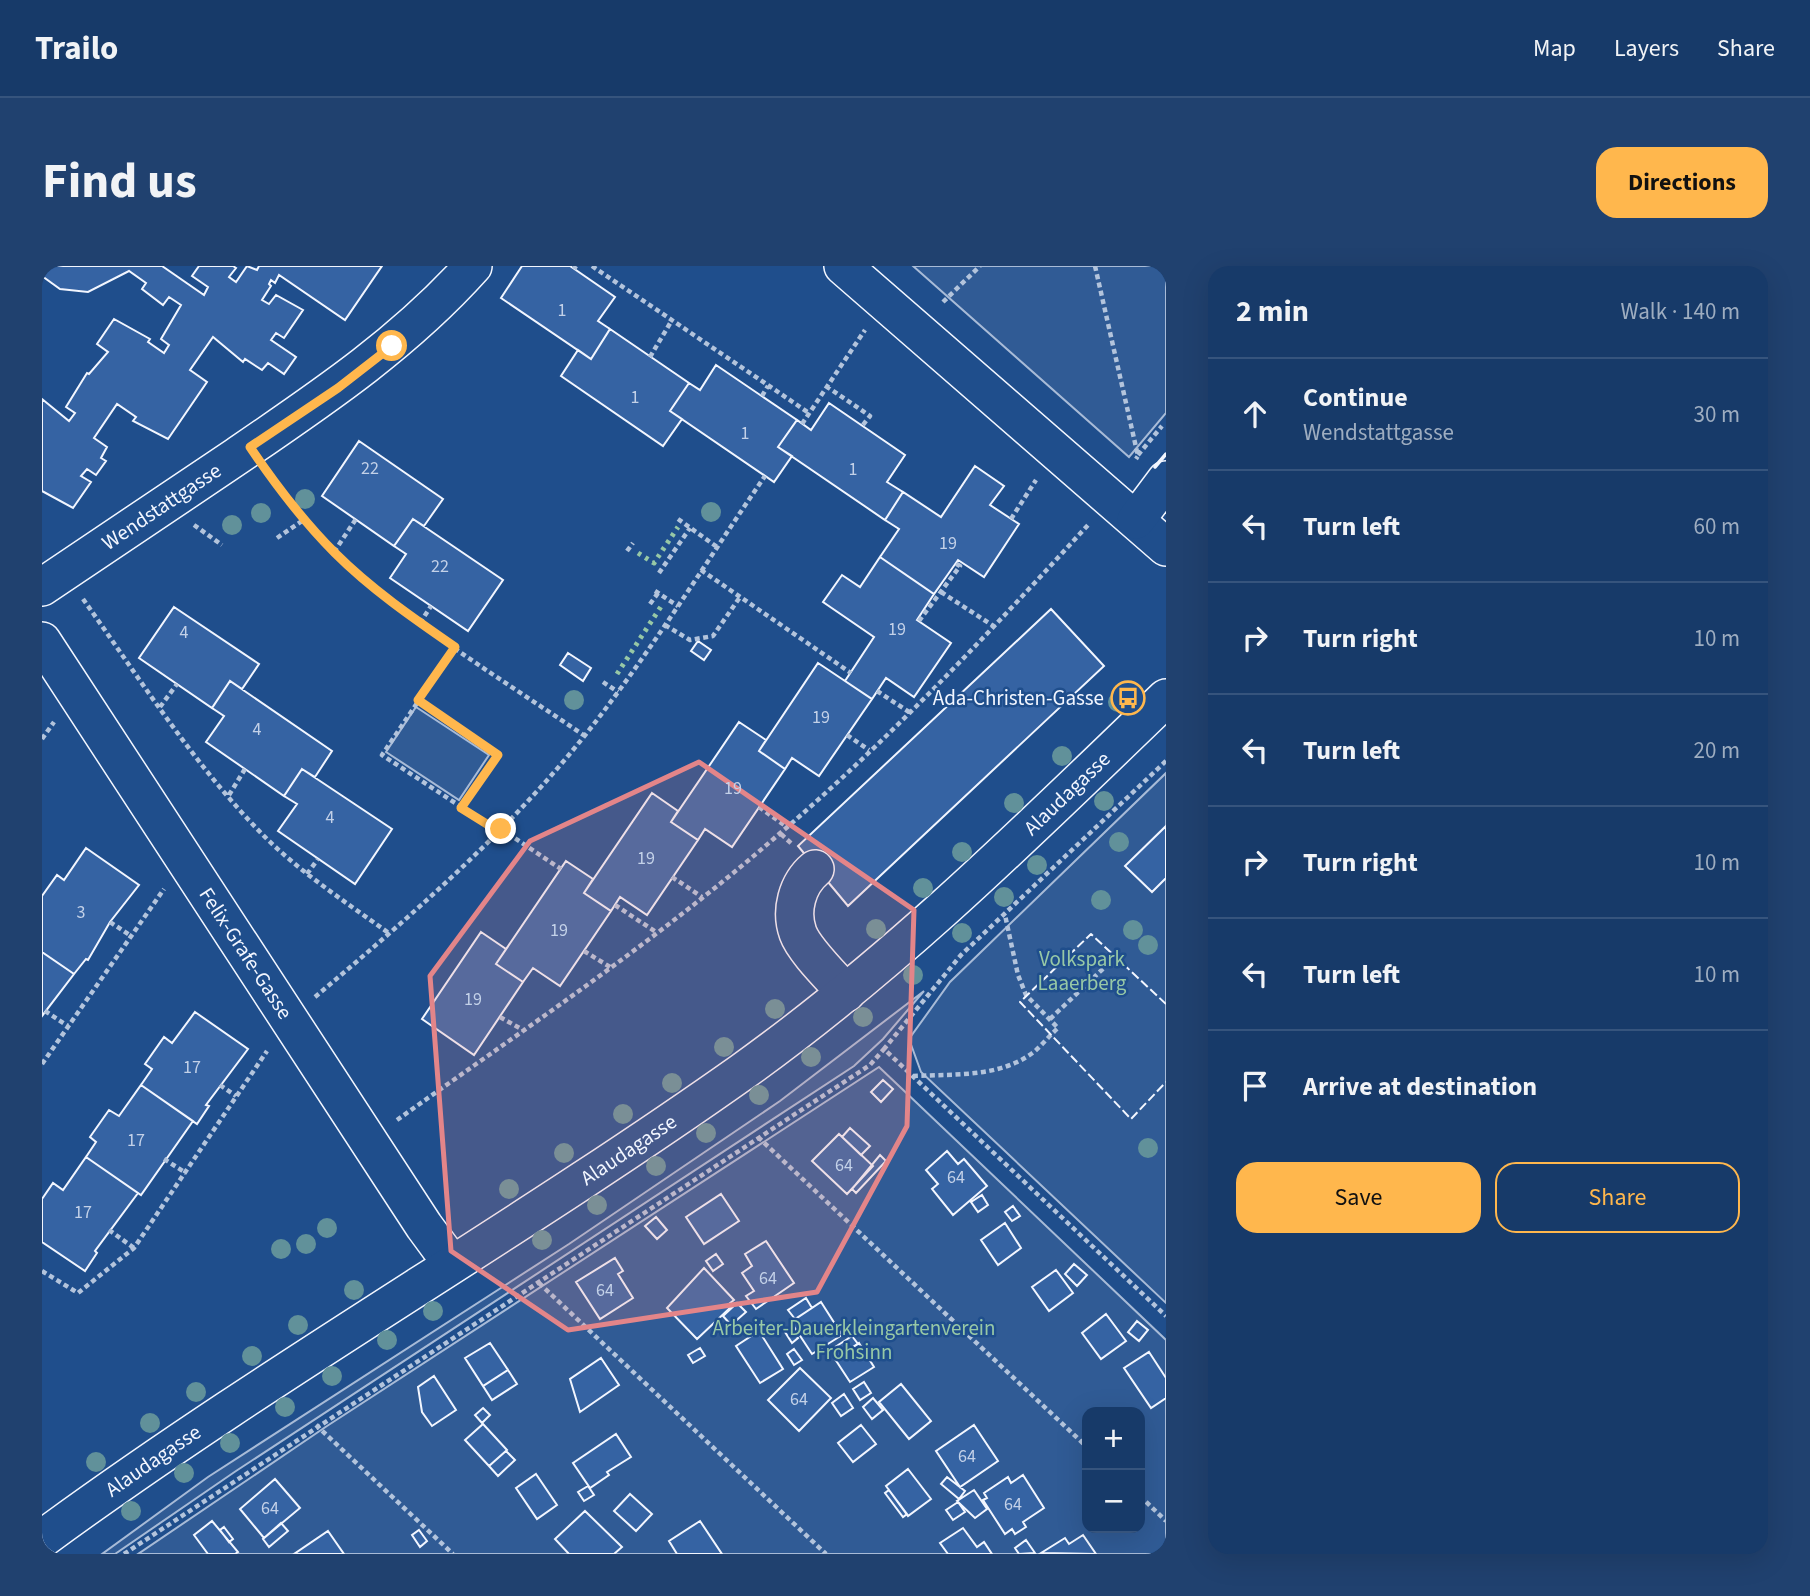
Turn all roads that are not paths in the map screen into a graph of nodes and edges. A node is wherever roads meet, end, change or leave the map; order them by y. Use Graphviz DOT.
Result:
graph roads {
  1 [pos="473,266"];
  2 [pos="843,266"];
  3 [pos="1166,480"];
  4 [pos="1136,520"];
  5 [pos="1166,547"];
  6 [pos="53,579"];
  7 [pos="42,640"];
  8 [pos="1166,698"];
  9 [pos="815,869"];
  10 [pos="846,993"];
  11 [pos="452,1264"];
  12 [pos="42,1539"];
  1 -- 6 [label="street, Wendstattgasse"];
  2 -- 4 [label="street"];
  3 -- 4 [label="street"];
  4 -- 5 [label="street"];
  7 -- 11 [label="street, Felix-Grafe-Gasse"];
  8 -- 10 [label="street, Alaudagasse"];
  9 -- 10 [label="street"];
  10 -- 11 [label="street, Alaudagasse"];
  11 -- 12 [label="street, Alaudagasse"];
}
